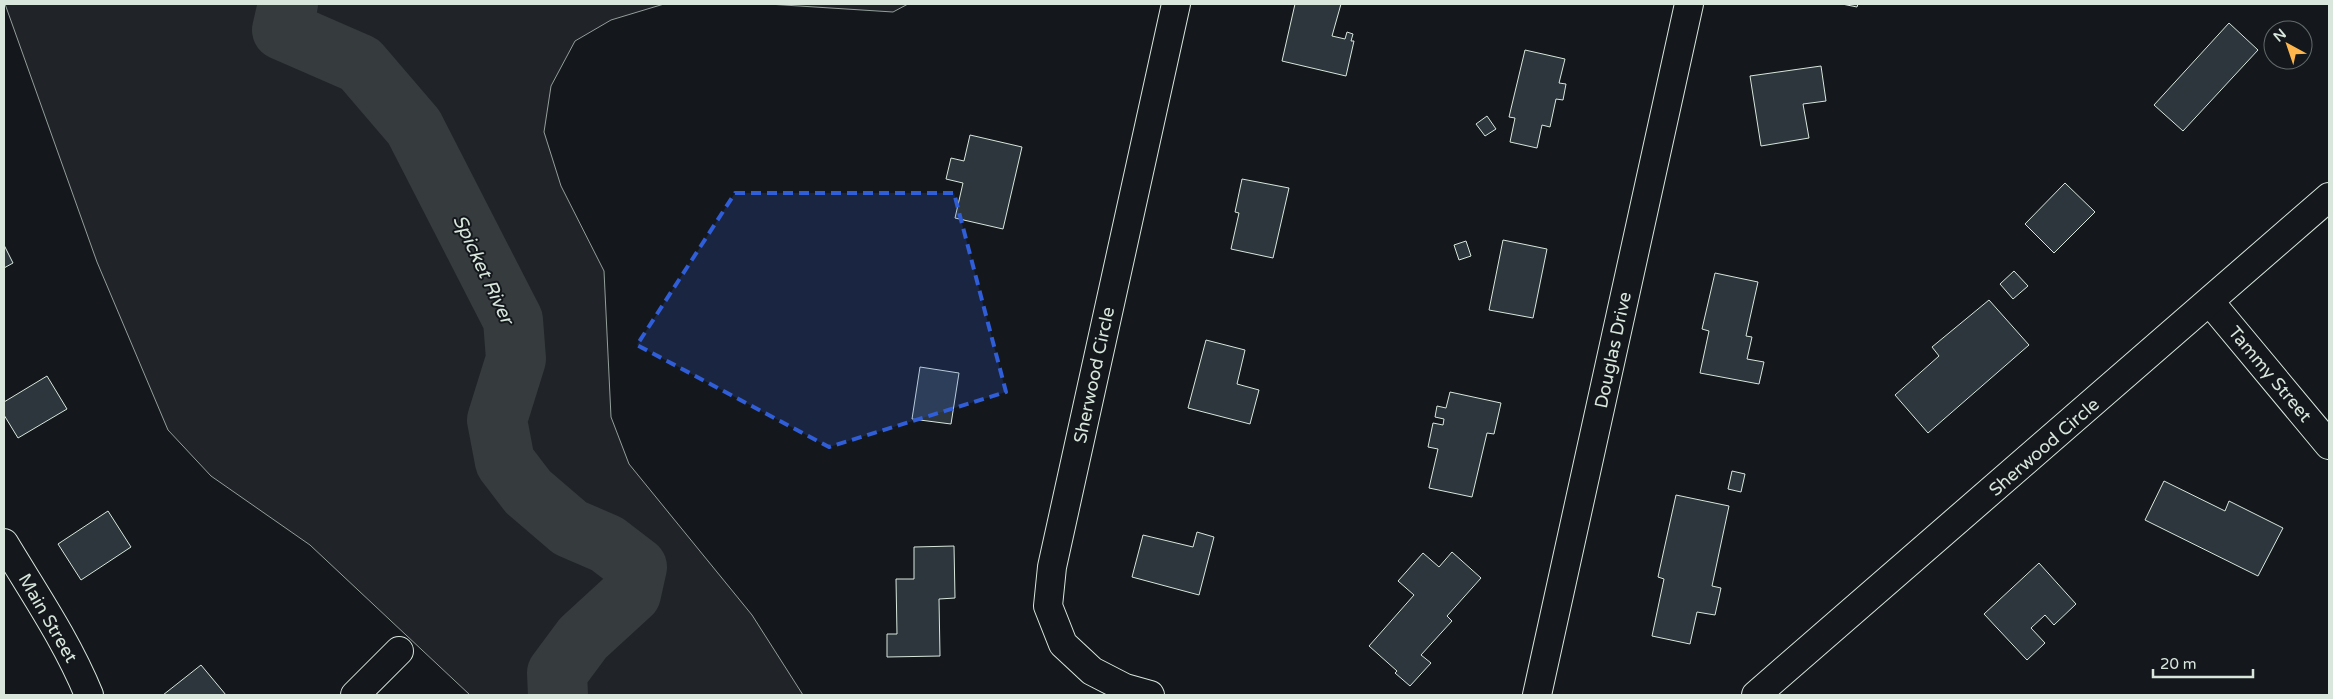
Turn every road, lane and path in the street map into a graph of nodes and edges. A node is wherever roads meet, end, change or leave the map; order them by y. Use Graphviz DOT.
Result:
graph roads {
  1 [pos="1176,4"];
  2 [pos="1690,4"];
  3 [pos="2329,196"];
  4 [pos="2210,302"];
  5 [pos="2329,445"];
  6 [pos="4,544"];
  7 [pos="399,651"];
  8 [pos="89,695"];
  9 [pos="355,695"];
  10 [pos="1150,695"];
  11 [pos="1537,695"];
  12 [pos="1756,695"];
  1 -- 10 [label="street, Sherwood Circle"];
  2 -- 11 [label="street, Douglas Drive"];
  3 -- 4 [label="street, Sherwood Circle"];
  4 -- 5 [label="street, Tammy Street"];
  4 -- 12 [label="street, Sherwood Circle"];
  6 -- 8 [label="street, Main Street"];
  7 -- 9 [label="street"];
}
